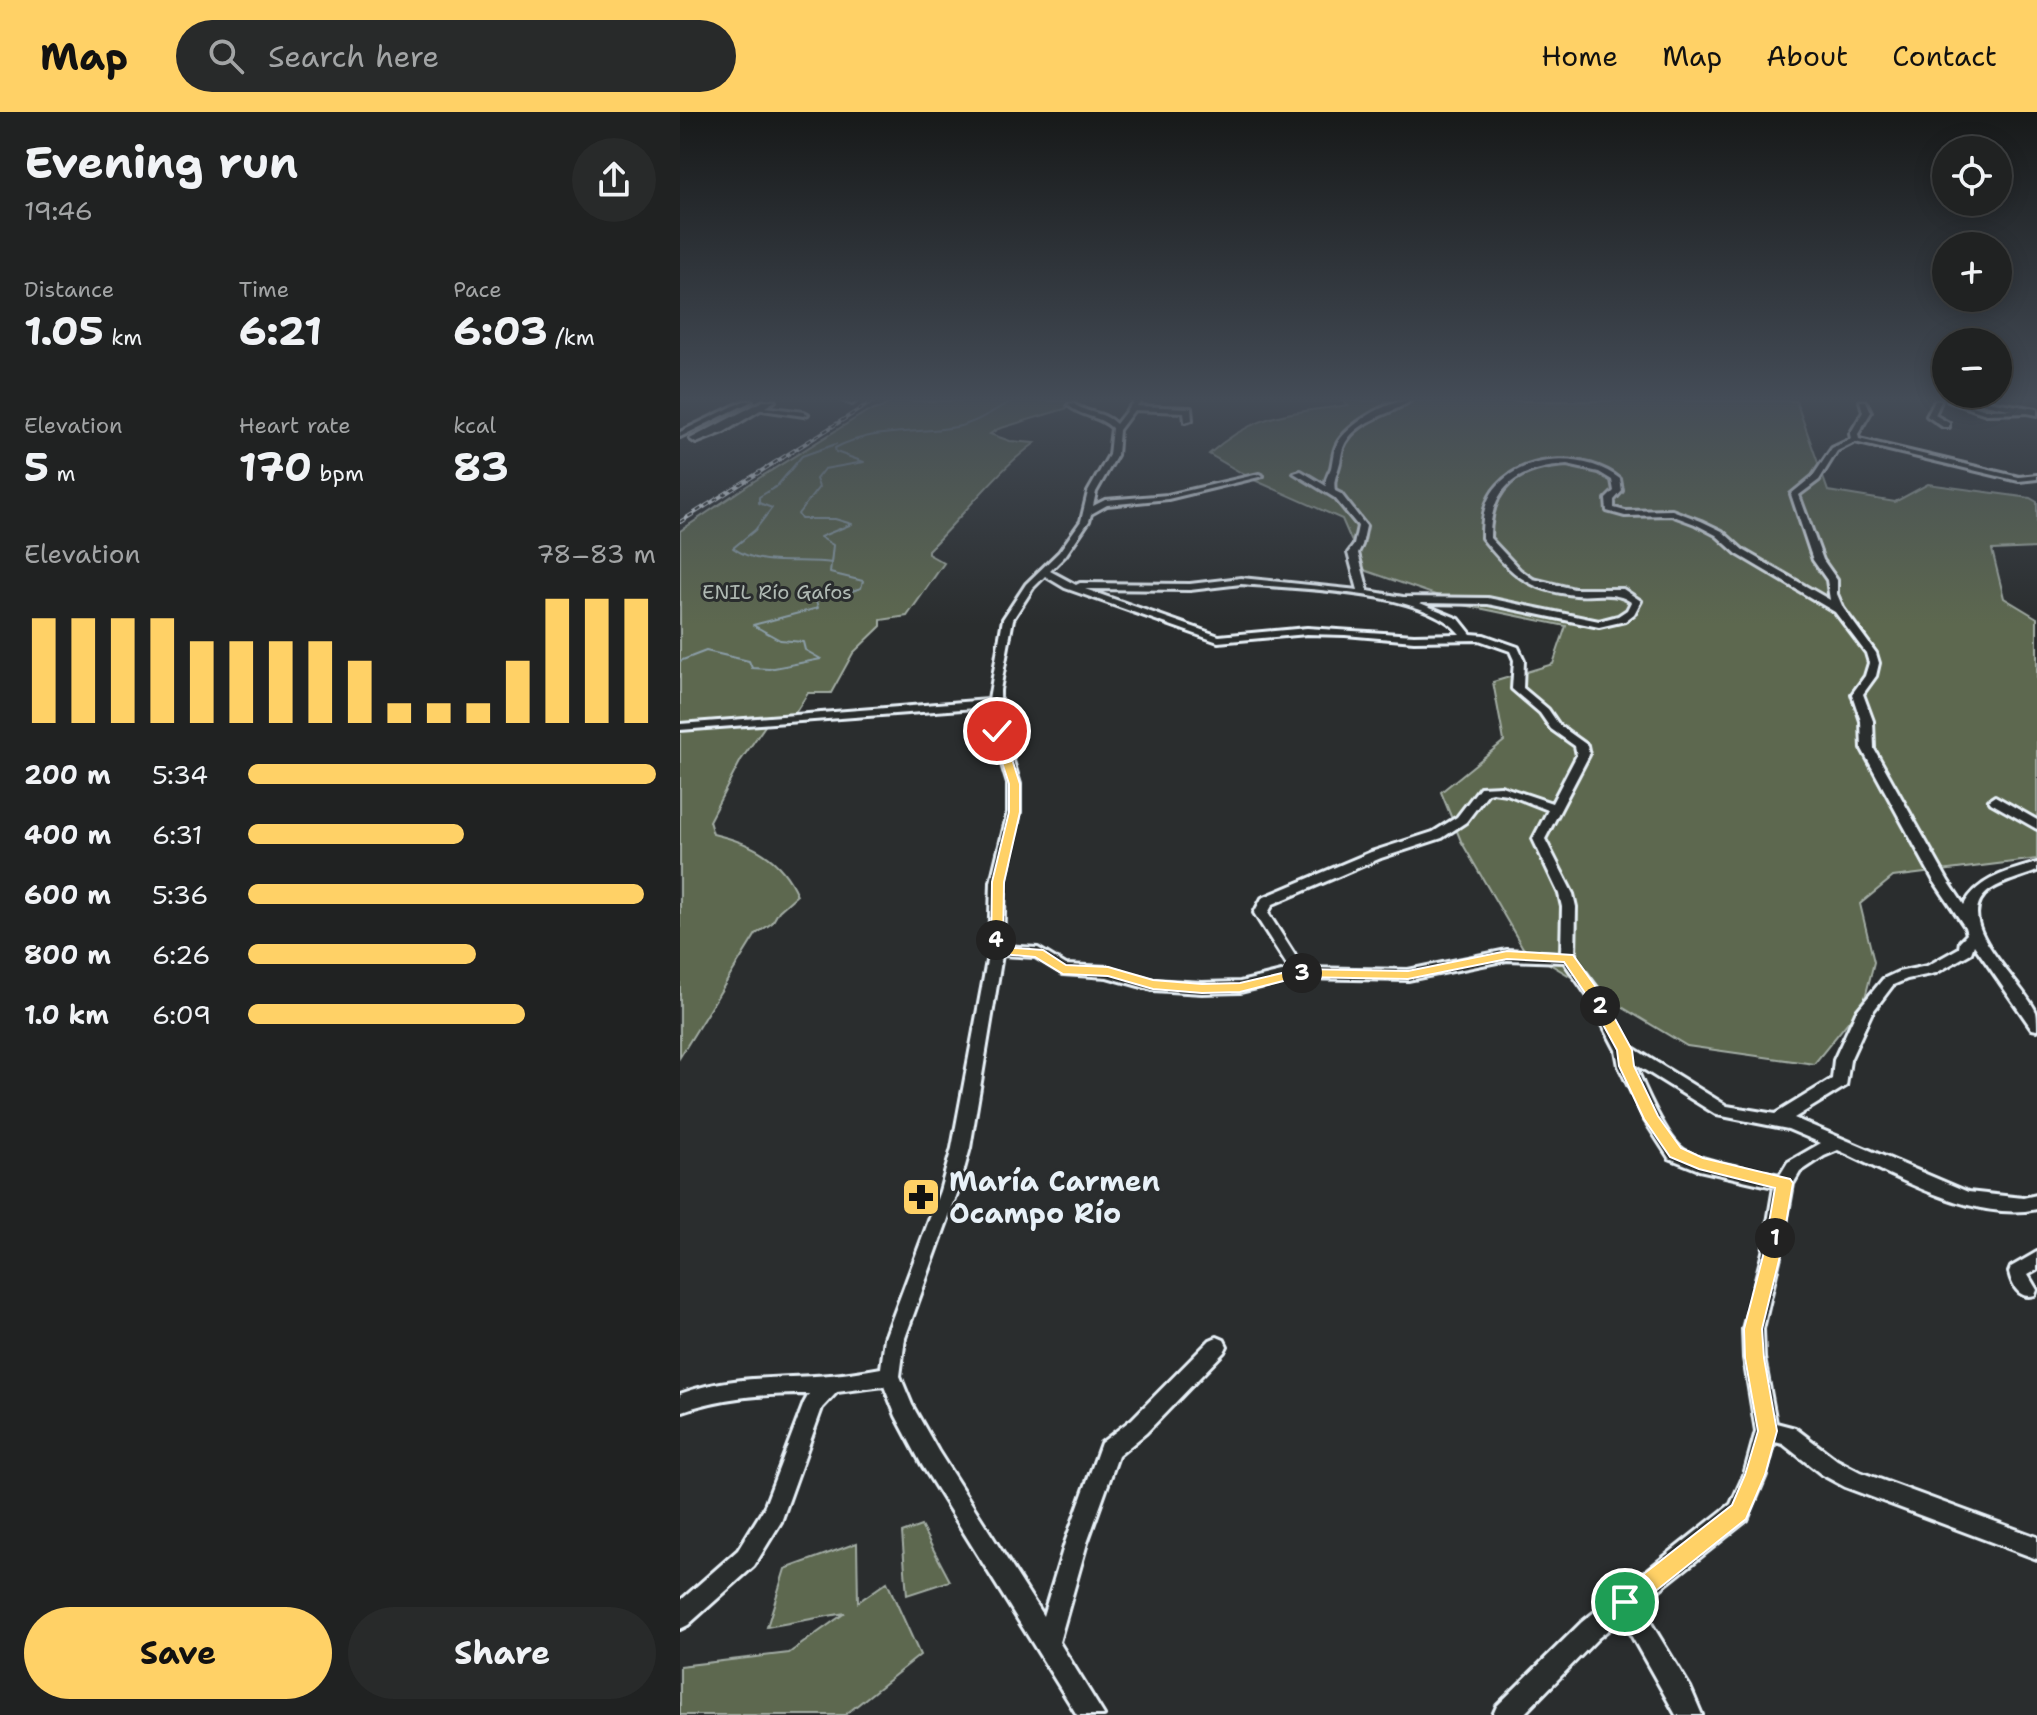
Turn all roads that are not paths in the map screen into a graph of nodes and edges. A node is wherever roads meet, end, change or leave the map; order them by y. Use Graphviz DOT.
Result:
graph roads {
  1 [pos="1101,476"];
  2 [pos="1259,476"];
  3 [pos="1303,476"];
  4 [pos="1331,476"];
  5 [pos="1516,476"];
  6 [pos="1612,476"];
  7 [pos="1818,476"];
  8 [pos="2006,476"];
  9 [pos="2037,477"];
  10 [pos="1331,493"];
  11 [pos="1087,513"];
  12 [pos="1043,571"];
  13 [pos="1068,586"];
  14 [pos="1364,593"];
  15 [pos="1403,600"];
  16 [pos="1837,609"];
  17 [pos="1467,636"];
  18 [pos="994,703"];
  19 [pos="680,727"];
  20 [pos="1995,800"];
  21 [pos="1555,808"];
  22 [pos="2037,825"];
  23 [pos="2037,867"];
  24 [pos="1972,930"];
  25 [pos="996,950"];
  26 [pos="1568,958"];
  27 [pos="1299,973"];
  28 [pos="2037,1025"];
  29 [pos="1632,1060"];
  30 [pos="1778,1120"];
  31 [pos="1839,1143"];
  32 [pos="1784,1183"];
  33 [pos="2033,1207"];
  34 [pos="2037,1260"];
  35 [pos="2028,1289"];
  36 [pos="1217,1346"];
  37 [pos="890,1376"];
  38 [pos="831,1384"];
  39 [pos="680,1403"];
  40 [pos="1767,1431"];
  41 [pos="2037,1548"];
  42 [pos="1625,1602"];
  43 [pos="680,1617"];
  44 [pos="1046,1646"];
  45 [pos="1091,1715"];
  46 [pos="1506,1715"];
  47 [pos="1689,1715"];
  1 -- 11 [label="street"];
  2 -- 11 [label="street"];
  3 -- 10 [label="street"];
  4 -- 10 [label="street"];
  5 -- 15 [label="street"];
  6 -- 16 [label="street"];
  7 -- 16 [label="street"];
  8 -- 9 [label="street"];
  10 -- 14 [label="street"];
  11 -- 12 [label="street"];
  12 -- 13 [label="street"];
  12 -- 18 [label="street"];
  13 -- 14 [label="street"];
  13 -- 17 [label="street"];
  14 -- 15 [label="street"];
  15 -- 17 [label="street"];
  16 -- 24 [label="street"];
  17 -- 21 [label="street"];
  18 -- 19 [label="street"];
  18 -- 25 [label="street"];
  20 -- 22 [label="street"];
  21 -- 26 [label="street"];
  21 -- 27 [label="street"];
  23 -- 24 [label="street"];
  24 -- 28 [label="street"];
  24 -- 30 [label="street"];
  25 -- 27 [label="street"];
  25 -- 37 [label="street"];
  26 -- 27 [label="street"];
  26 -- 29 [label="street"];
  29 -- 30 [label="street"];
  29 -- 32 [label="street"];
  30 -- 31 [label="street"];
  31 -- 32 [label="street"];
  31 -- 33 [label="street"];
  32 -- 40 [label="street"];
  34 -- 35 [label="street"];
  36 -- 44 [label="street"];
  37 -- 38 [label="street"];
  37 -- 44 [label="street"];
  38 -- 39 [label="street"];
  38 -- 43 [label="street"];
  40 -- 41 [label="street"];
  40 -- 42 [label="street"];
  42 -- 46 [label="street"];
  42 -- 47 [label="street"];
  44 -- 45 [label="street"];
}
